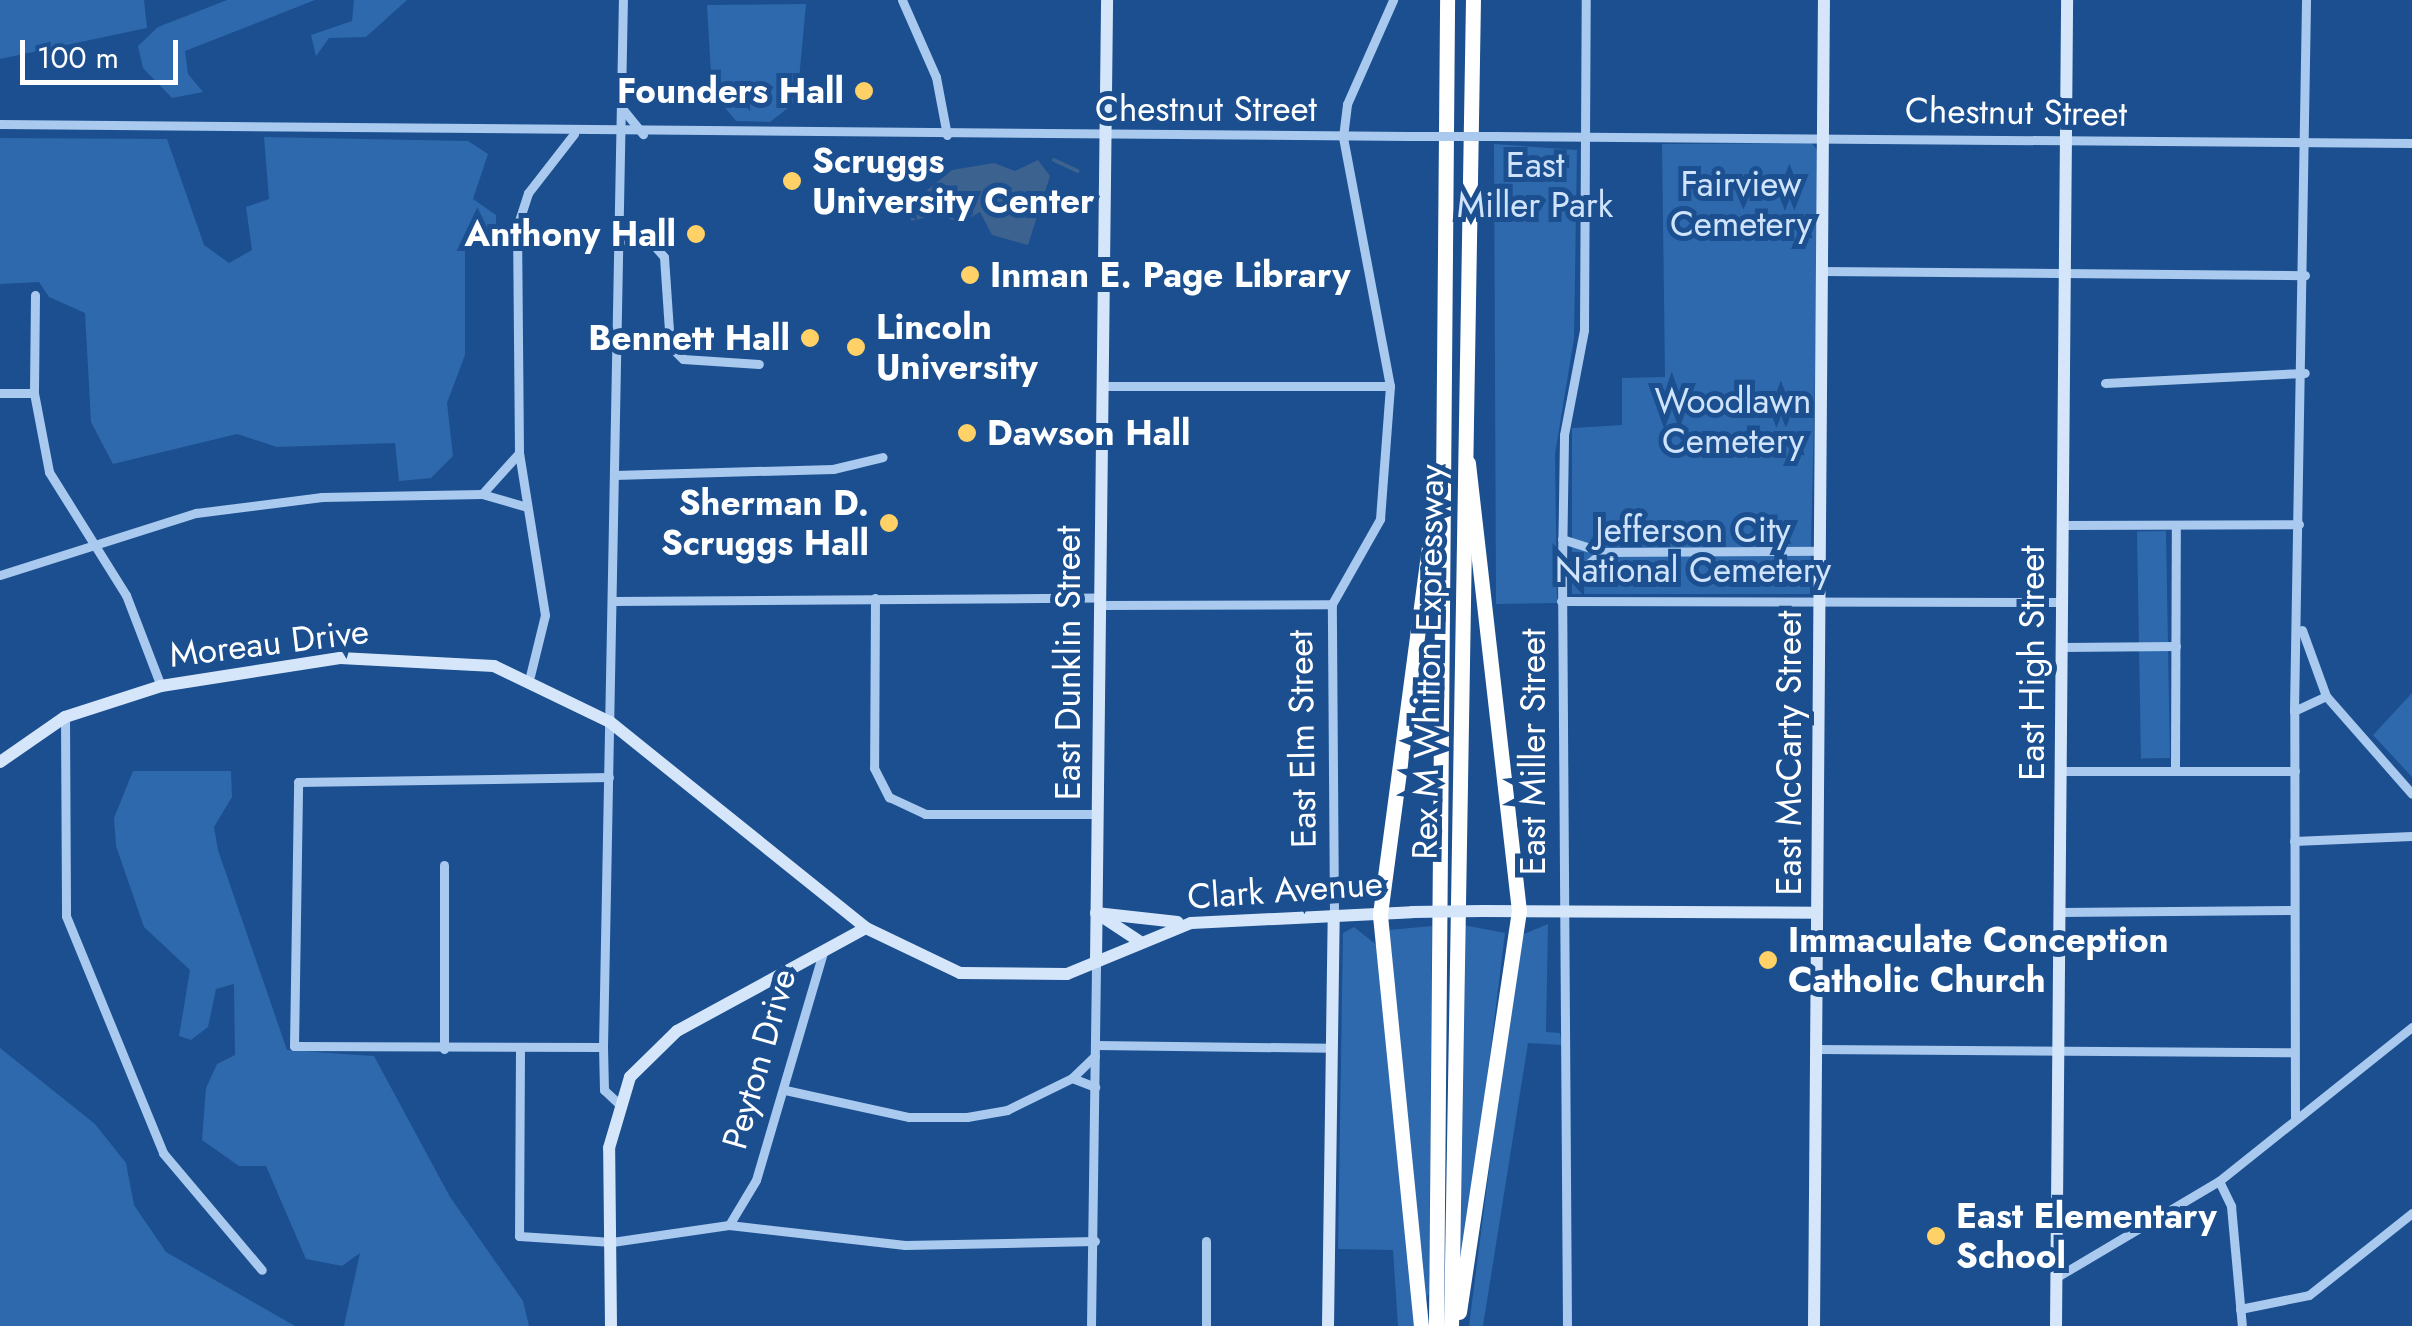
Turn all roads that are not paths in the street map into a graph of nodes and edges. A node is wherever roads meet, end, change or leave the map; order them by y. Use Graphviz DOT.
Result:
graph roads {
  1 [pos="623,0"];
  2 [pos="902,0"];
  3 [pos="1108,0"];
  4 [pos="1393,0"];
  5 [pos="1447,0"];
  6 [pos="1473,0"];
  7 [pos="1586,0"];
  8 [pos="1824,0"];
  9 [pos="2067,0"];
  10 [pos="2306,0"];
  11 [pos="621,107"];
  12 [pos="0,124"];
  13 [pos="574,134"];
  14 [pos="643,134"];
  15 [pos="947,134"];
  16 [pos="616,135"];
  17 [pos="1106,135"];
  18 [pos="1586,136"];
  19 [pos="1343,137"];
  20 [pos="1824,138"];
  21 [pos="2067,140"];
  22 [pos="2306,142"];
  23 [pos="2412,143"];
  24 [pos="616,239"];
  25 [pos="1822,270"];
  26 [pos="2066,273"];
  27 [pos="2305,275"];
  28 [pos="35,295"];
  29 [pos="759,364"];
  30 [pos="2305,374"];
  31 [pos="2105,383"];
  32 [pos="1104,386"];
  33 [pos="1390,386"];
  34 [pos="0,393"];
  35 [pos="34,393"];
  36 [pos="1461,407"];
  37 [pos="1445,446"];
  38 [pos="519,453"];
  39 [pos="882,457"];
  40 [pos="614,475"];
  41 [pos="482,494"];
  42 [pos="528,507"];
  43 [pos="2300,524"];
  44 [pos="2063,525"];
  45 [pos="2176,525"];
  46 [pos="1562,539"];
  47 [pos="90,540"];
  48 [pos="1602,552"];
  49 [pos="1820,552"];
  50 [pos="1562,566"];
  51 [pos="0,575"];
  52 [pos="875,598"];
  53 [pos="1820,600"];
  54 [pos="613,601"];
  55 [pos="1099,601"];
  56 [pos="1561,601"];
  57 [pos="2061,602"];
  58 [pos="1332,604"];
  59 [pos="2300,622"];
  60 [pos="2176,646"];
  61 [pos="2062,647"];
  62 [pos="530,676"];
  63 [pos="160,686"];
  64 [pos="2326,696"];
  65 [pos="2294,711"];
  66 [pos="65,716"];
  67 [pos="610,722"];
  68 [pos="0,762"];
  69 [pos="2061,770"];
  70 [pos="2175,770"];
  71 [pos="2294,772"];
  72 [pos="609,777"];
  73 [pos="2412,794"];
  74 [pos="1097,814"];
  75 [pos="2412,836"];
  76 [pos="2294,841"];
  77 [pos="444,865"];
  78 [pos="2293,910"];
  79 [pos="1519,912"];
  80 [pos="1560,912"];
  81 [pos="1818,912"];
  82 [pos="2059,912"];
  83 [pos="1096,913"];
  84 [pos="1380,914"];
  85 [pos="1334,916"];
  86 [pos="1190,923"];
  87 [pos="866,928"];
  88 [pos="1139,941"];
  89 [pos="823,952"];
  90 [pos="1096,962"];
  91 [pos="2412,1027"];
  92 [pos="602,1047"];
  93 [pos="520,1048"];
  94 [pos="1330,1048"];
  95 [pos="2056,1048"];
  96 [pos="444,1049"];
  97 [pos="1816,1049"];
  98 [pos="1096,1051"];
  99 [pos="2293,1052"];
  100 [pos="1072,1078"];
  101 [pos="1095,1087"];
  102 [pos="786,1090"];
  103 [pos="618,1103"];
  104 [pos="2295,1119"];
  105 [pos="2219,1181"];
  106 [pos="2412,1213"];
  107 [pos="729,1225"];
  108 [pos="1206,1241"];
  109 [pos="612,1242"];
  110 [pos="1095,1242"];
  111 [pos="262,1270"];
  112 [pos="2057,1277"];
  113 [pos="2240,1308"];
  114 [pos="611,1326"];
  115 [pos="1091,1326"];
  116 [pos="1206,1326"];
  117 [pos="1328,1326"];
  118 [pos="1421,1326"];
  119 [pos="1436,1326"];
  120 [pos="1454,1326"];
  121 [pos="1567,1326"];
  122 [pos="1814,1326"];
  123 [pos="2056,1326"];
  124 [pos="2242,1326"];
  1 -- 11 [label="street"];
  2 -- 15 [label="street"];
  3 -- 17 [label="main road, East Dunklin Street"];
  4 -- 19 [label="street, East Elm Street"];
  5 -- 37 [label="highway, Rex M Whitton Expressway"];
  6 -- 36 [label="highway, Rex M Whitton Expressway"];
  7 -- 18 [label="street, East Miller Street"];
  8 -- 20 [label="main road, East McCarty Street"];
  9 -- 21 [label="main road, East High Street"];
  10 -- 22 [label="street"];
  11 -- 14 [label="street"];
  11 -- 16 [label="street"];
  12 -- 13 [label="street, Chestnut Street"];
  13 -- 16 [label="street, Chestnut Street"];
  13 -- 38 [label="street"];
  14 -- 15 [label="street, Chestnut Street"];
  14 -- 16 [label="street, Chestnut Street"];
  15 -- 17 [label="street, Chestnut Street"];
  16 -- 24 [label="street"];
  17 -- 19 [label="street, Chestnut Street"];
  17 -- 32 [label="main road, East Dunklin Street"];
  18 -- 19 [label="street, Chestnut Street, bridge"];
  18 -- 20 [label="street, Chestnut Street"];
  18 -- 46 [label="street, East Miller Street"];
  19 -- 33 [label="street, East Elm Street"];
  20 -- 21 [label="street, Chestnut Street"];
  20 -- 25 [label="main road, East McCarty Street"];
  21 -- 22 [label="street, Chestnut Street"];
  21 -- 26 [label="main road, East High Street"];
  22 -- 23 [label="street, Chestnut Street"];
  22 -- 27 [label="street"];
  24 -- 29 [label="street"];
  24 -- 40 [label="street"];
  25 -- 26 [label="street"];
  25 -- 49 [label="main road, East McCarty Street"];
  26 -- 27 [label="street"];
  26 -- 44 [label="main road, East High Street"];
  27 -- 30 [label="street"];
  28 -- 35 [label="street"];
  30 -- 31 [label="street"];
  30 -- 43 [label="street"];
  32 -- 33 [label="street"];
  32 -- 55 [label="main road, East Dunklin Street"];
  33 -- 58 [label="street, East Elm Street"];
  34 -- 35 [label="street"];
  35 -- 47 [label="street"];
  36 -- 79 [label="highway"];
  36 -- 120 [label="highway, Rex M Whitton Expressway"];
  37 -- 84 [label="highway"];
  37 -- 119 [label="highway, Rex M Whitton Expressway"];
  38 -- 41 [label="street"];
  38 -- 42 [label="street"];
  39 -- 40 [label="street"];
  40 -- 54 [label="street"];
  41 -- 42 [label="street"];
  41 -- 47 [label="street"];
  42 -- 62 [label="street"];
  43 -- 45 [label="street"];
  43 -- 59 [label="street"];
  44 -- 45 [label="street"];
  44 -- 57 [label="main road, East High Street"];
  45 -- 60 [label="street"];
  46 -- 48 [label="street"];
  46 -- 50 [label="street, East Miller Street"];
  47 -- 51 [label="street"];
  47 -- 63 [label="street"];
  48 -- 49 [label="street"];
  48 -- 50 [label="street"];
  49 -- 53 [label="main road, East McCarty Street"];
  50 -- 56 [label="street, East Miller Street"];
  52 -- 54 [label="street"];
  52 -- 55 [label="street"];
  52 -- 74 [label="street"];
  53 -- 56 [label="street"];
  53 -- 57 [label="street"];
  53 -- 81 [label="main road, East McCarty Street"];
  54 -- 67 [label="street"];
  55 -- 58 [label="street"];
  55 -- 74 [label="main road, East Dunklin Street"];
  56 -- 80 [label="street, East Miller Street"];
  57 -- 61 [label="main road, East High Street"];
  58 -- 85 [label="street, East Elm Street"];
  59 -- 64 [label="street"];
  59 -- 65 [label="street"];
  60 -- 61 [label="street"];
  60 -- 70 [label="street"];
  61 -- 69 [label="main road, East High Street"];
  62 -- 63 [label="main road, Moreau Drive"];
  62 -- 67 [label="main road, Moreau Drive"];
  63 -- 66 [label="main road, Moreau Drive"];
  64 -- 65 [label="street"];
  64 -- 73 [label="street"];
  65 -- 71 [label="street"];
  66 -- 68 [label="main road, Moreau Drive"];
  66 -- 111 [label="street"];
  67 -- 72 [label="street"];
  67 -- 87 [label="main road, Clark Avenue"];
  69 -- 70 [label="street"];
  69 -- 82 [label="main road, East High Street"];
  70 -- 71 [label="street"];
  71 -- 76 [label="street"];
  72 -- 92 [label="street"];
  72 -- 96 [label="street"];
  74 -- 83 [label="main road, East Dunklin Street"];
  75 -- 76 [label="street"];
  76 -- 78 [label="street"];
  77 -- 96 [label="street"];
  78 -- 82 [label="street"];
  78 -- 99 [label="street"];
  79 -- 80 [label="main road, Clark Avenue"];
  79 -- 84 [label="main road, Clark Avenue, bridge"];
  79 -- 120 [label="highway"];
  80 -- 81 [label="main road, Clark Avenue"];
  80 -- 121 [label="street, East Miller Street"];
  81 -- 97 [label="main road, East McCarty Street"];
  82 -- 95 [label="main road, East High Street"];
  83 -- 86 [label="main road"];
  83 -- 88 [label="main road"];
  83 -- 90 [label="main road, East Dunklin Street"];
  84 -- 85 [label="main road, Clark Avenue"];
  84 -- 118 [label="highway"];
  85 -- 86 [label="main road, Clark Avenue"];
  85 -- 94 [label="main road, East Elm Street"];
  86 -- 88 [label="main road, Clark Avenue"];
  87 -- 89 [label="main road, Peyton Drive"];
  87 -- 90 [label="main road, Clark Avenue"];
  88 -- 90 [label="main road, Clark Avenue"];
  89 -- 102 [label="street, Peyton Drive"];
  89 -- 103 [label="main road"];
  90 -- 98 [label="street, East Dunklin Street"];
  91 -- 104 [label="street"];
  92 -- 93 [label="street"];
  92 -- 103 [label="street"];
  93 -- 96 [label="street"];
  93 -- 109 [label="street"];
  94 -- 98 [label="street"];
  94 -- 117 [label="main road, East Elm Street"];
  95 -- 97 [label="street"];
  95 -- 99 [label="street"];
  95 -- 112 [label="main road, East High Street"];
  97 -- 122 [label="main road, East McCarty Street"];
  98 -- 100 [label="street"];
  98 -- 101 [label="street, East Dunklin Street"];
  99 -- 104 [label="street"];
  100 -- 101 [label="street"];
  100 -- 102 [label="street"];
  101 -- 110 [label="street, East Dunklin Street"];
  102 -- 107 [label="street, Peyton Drive"];
  103 -- 109 [label="main road"];
  104 -- 105 [label="street"];
  105 -- 112 [label="street"];
  105 -- 113 [label="street"];
  106 -- 113 [label="street"];
  107 -- 109 [label="street"];
  107 -- 110 [label="street"];
  108 -- 116 [label="street"];
  109 -- 114 [label="main road"];
  110 -- 115 [label="street, East Dunklin Street"];
  112 -- 123 [label="main road, East High Street"];
  113 -- 124 [label="street"];
}
